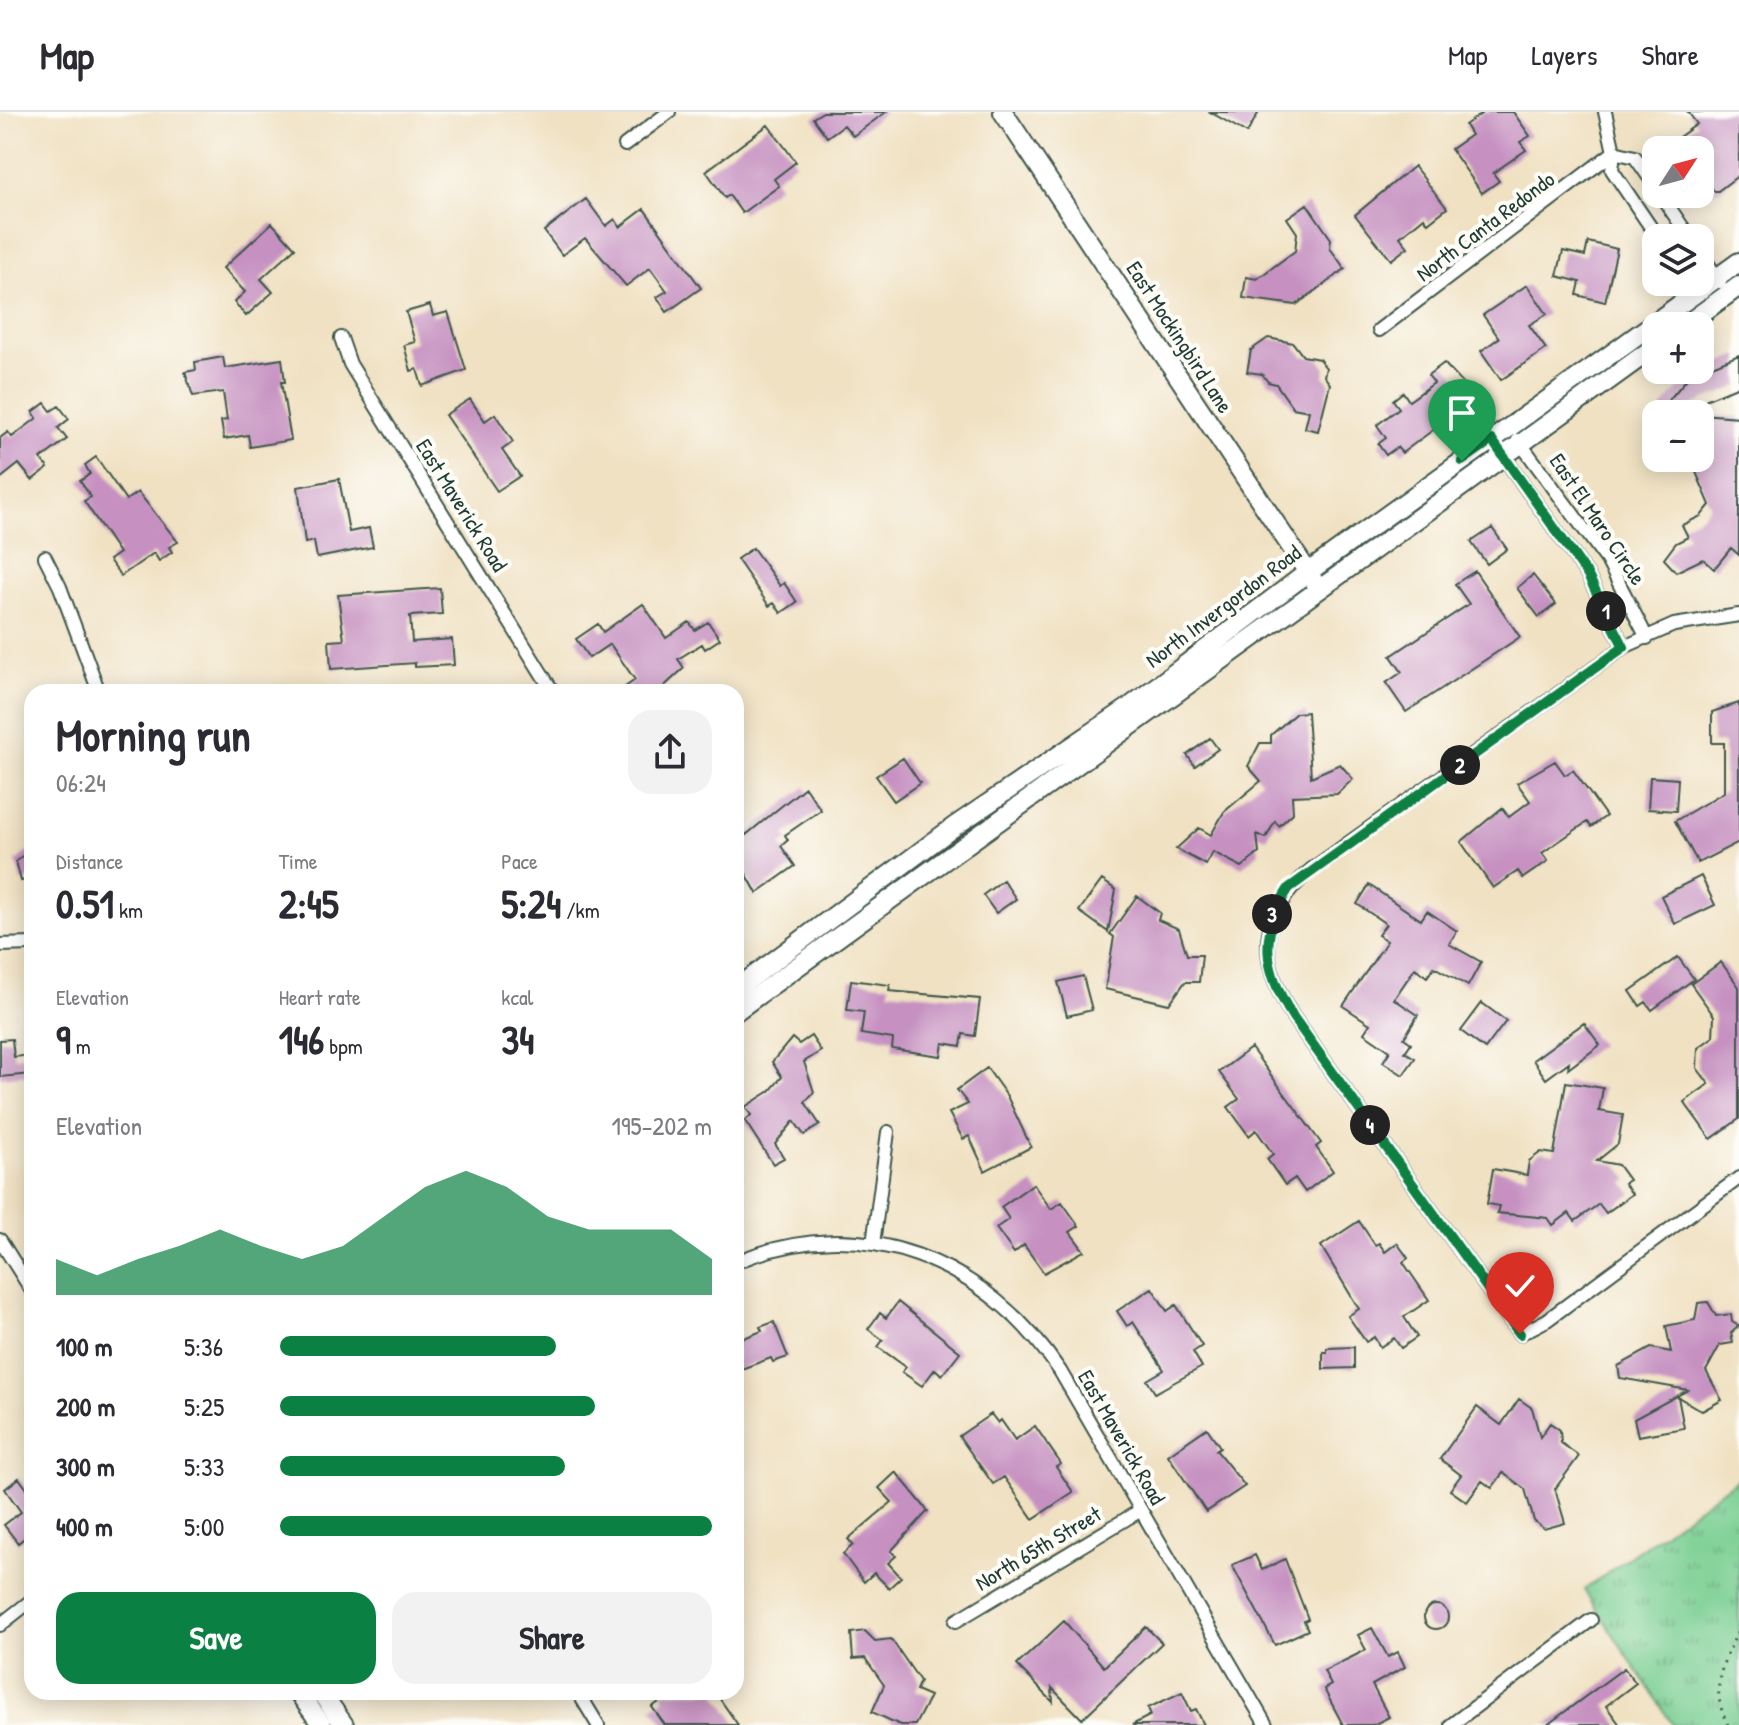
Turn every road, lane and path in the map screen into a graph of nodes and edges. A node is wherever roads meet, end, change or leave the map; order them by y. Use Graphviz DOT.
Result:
graph roads {
  1 [pos="669,112"];
  2 [pos="1003,112"];
  3 [pos="1605,112"];
  4 [pos="625,145"];
  5 [pos="1614,152"];
  6 [pos="1642,167"];
  7 [pos="1649,224"];
  8 [pos="1739,262"];
  9 [pos="1714,273"];
  10 [pos="1717,277"];
  11 [pos="1714,278"];
  12 [pos="1734,290"];
  13 [pos="1681,296"];
  14 [pos="1699,296"];
  15 [pos="1708,308"];
  16 [pos="1703,312"];
  17 [pos="1379,330"];
  18 [pos="341,338"];
  19 [pos="1642,356"];
  20 [pos="1510,427"];
  21 [pos="1492,440"];
  22 [pos="1521,444"];
  23 [pos="1503,456"];
  24 [pos="45,557"];
  25 [pos="1312,580"];
  26 [pos="1739,615"];
  27 [pos="1647,638"];
  28 [pos="1624,647"];
  29 [pos="96,684"];
  30 [pos="548,684"];
  31 [pos="24,944"];
  32 [pos="0,945"];
  33 [pos="744,983"];
  34 [pos="888,1132"];
  35 [pos="1739,1178"];
  36 [pos="0,1240"];
  37 [pos="873,1244"];
  38 [pos="744,1259"];
  39 [pos="24,1278"];
  40 [pos="1141,1510"];
  41 [pos="24,1606"];
  42 [pos="1591,1620"];
  43 [pos="956,1621"];
  44 [pos="0,1625"];
  45 [pos="1739,1629"];
  46 [pos="304,1700"];
  47 [pos="327,1700"];
  48 [pos="583,1700"];
  49 [pos="322,1725"];
  50 [pos="344,1725"];
  51 [pos="598,1725"];
  52 [pos="1266,1725"];
  53 [pos="1451,1725"];
  54 [pos="1728,1725"];
  1 -- 4 [label="street"];
  2 -- 25 [label="street, East Mockingbird Lane"];
  3 -- 5 [label="street"];
  5 -- 6 [label="street"];
  5 -- 7 [label="street"];
  5 -- 17 [label="street, North Canta Redondo"];
  8 -- 10 [label="street, North Invergordon Road"];
  9 -- 10 [label="street"];
  10 -- 11 [label="street, North Invergordon Road"];
  10 -- 12 [label="street"];
  12 -- 15 [label="street"];
  13 -- 20 [label="street, North Invergordon Road"];
  14 -- 15 [label="street"];
  15 -- 16 [label="street"];
  18 -- 30 [label="street, East Maverick Road"];
  19 -- 22 [label="street, North Invergordon Road"];
  20 -- 21 [label="street, North Invergordon Road"];
  20 -- 22 [label="street, East El Maro Circle"];
  21 -- 23 [label="street, East El Maro Circle"];
  21 -- 25 [label="street, North Invergordon Road"];
  22 -- 23 [label="street, North Invergordon Road"];
  22 -- 27 [label="street, East El Maro Circle"];
  23 -- 25 [label="street, North Invergordon Road"];
  23 -- 28 [label="street, East El Maro Circle"];
  24 -- 29 [label="street"];
  25 -- 33 [label="street, North Invergordon Road"];
  26 -- 27 [label="street"];
  27 -- 28 [label="street"];
  28 -- 35 [label="street"];
  31 -- 32 [label="street"];
  34 -- 37 [label="street"];
  36 -- 39 [label="street"];
  37 -- 38 [label="street, East Maverick Road"];
  37 -- 40 [label="street, East Maverick Road"];
  40 -- 43 [label="street, North 65th Street"];
  40 -- 52 [label="street, East Maverick Road"];
  41 -- 44 [label="street"];
  42 -- 53 [label="street"];
  45 -- 54 [label="path"];
  46 -- 49 [label="street"];
  47 -- 50 [label="street"];
  48 -- 51 [label="street"];
}
